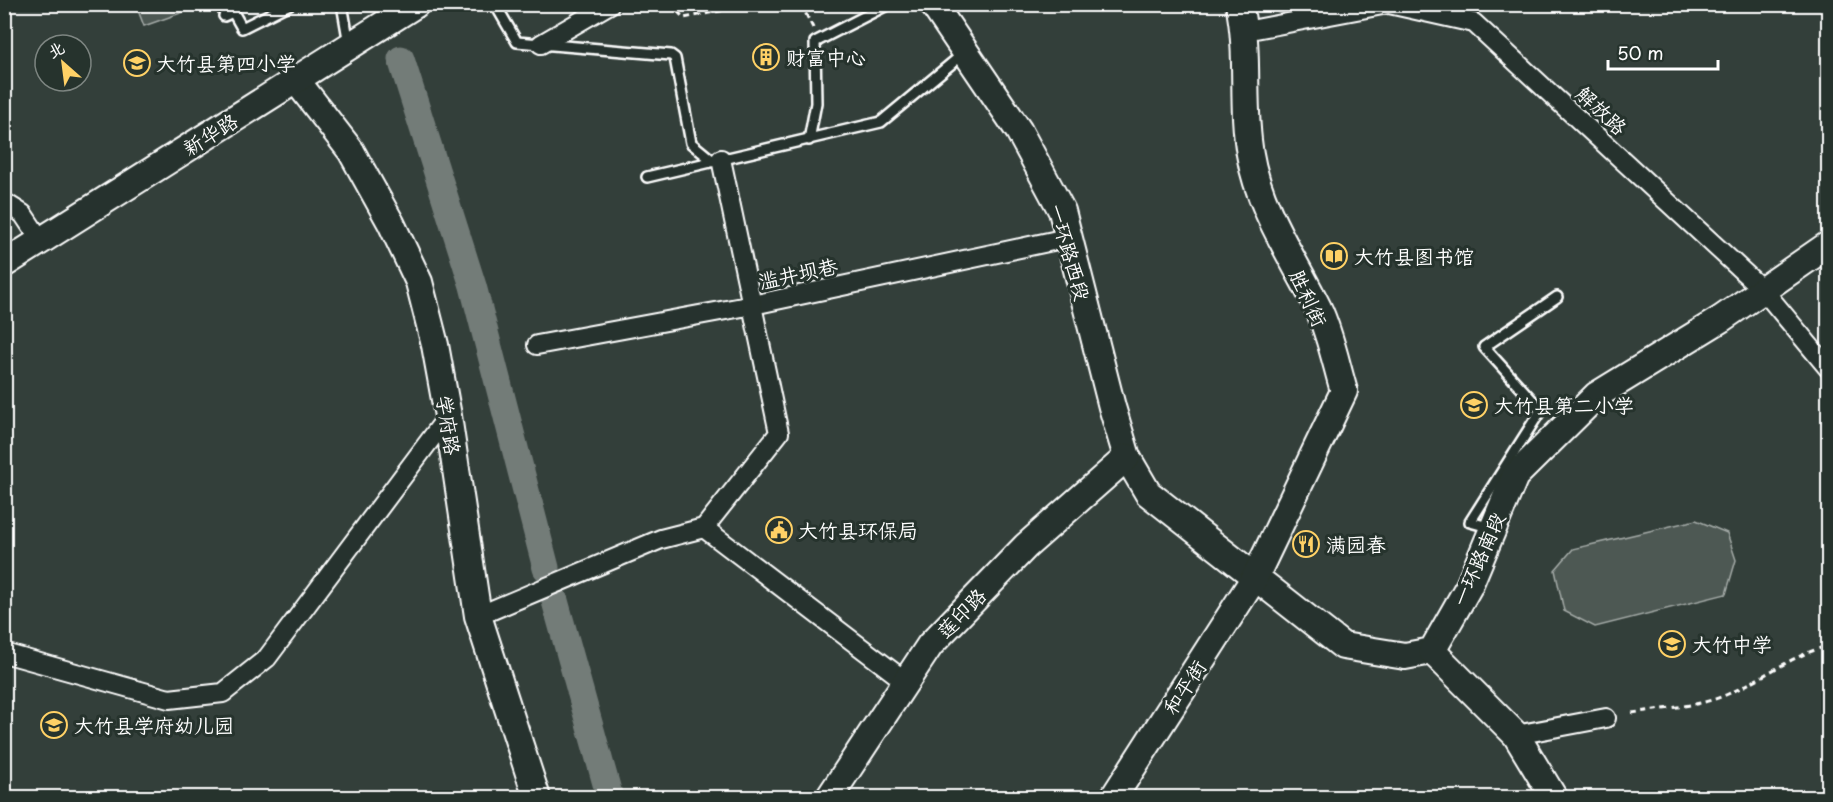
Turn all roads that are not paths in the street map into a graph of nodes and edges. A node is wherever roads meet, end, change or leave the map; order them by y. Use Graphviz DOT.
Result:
graph roads {
  1 [pos="290,4"];
  2 [pos="342,4"];
  3 [pos="416,4"];
  4 [pos="495,4"];
  5 [pos="610,4"];
  6 [pos="889,4"];
  7 [pos="933,4"];
  8 [pos="1239,4"];
  9 [pos="1388,4"];
  10 [pos="224,16"];
  11 [pos="1245,30"];
  12 [pos="541,44"];
  13 [pos="349,46"];
  14 [pos="965,52"];
  15 [pos="296,80"];
  16 [pos="809,140"];
  17 [pos="717,160"];
  18 [pos="647,177"];
  19 [pos="4,202"];
  20 [pos="1067,238"];
  21 [pos="40,241"];
  22 [pos="1828,245"];
  23 [pos="4,264"];
  24 [pos="1764,291"];
  25 [pos="1557,297"];
  26 [pos="753,305"];
  27 [pos="537,345"];
  28 [pos="1828,368"];
  29 [pos="448,416"];
  30 [pos="1127,458"];
  31 [pos="704,528"];
  32 [pos="1492,528"];
  33 [pos="1255,577"];
  34 [pos="478,616"];
  35 [pos="1432,651"];
  36 [pos="4,652"];
  37 [pos="905,681"];
  38 [pos="1606,718"];
  39 [pos="1516,735"];
  40 [pos="537,798"];
  41 [pos="829,798"];
  42 [pos="1113,798"];
  43 [pos="1554,798"];
  1 -- 10 [label="lane"];
  2 -- 13 [label="lane"];
  3 -- 13 [label="street, 新华路"];
  4 -- 12 [label="lane"];
  5 -- 12 [label="street"];
  6 -- 16 [label="lane"];
  7 -- 14 [label="street, 一环路西段"];
  8 -- 11 [label="street, 胜利街"];
  9 -- 11 [label="street, 解放路"];
  9 -- 24 [label="street, 解放路"];
  11 -- 33 [label="street, 胜利街"];
  12 -- 17 [label="lane"];
  13 -- 15 [label="street, 新华路"];
  14 -- 16 [label="lane"];
  14 -- 20 [label="street, 一环路西段"];
  15 -- 21 [label="street, 新华路"];
  15 -- 29 [label="street, 学府路"];
  16 -- 17 [label="lane"];
  17 -- 18 [label="lane"];
  17 -- 26 [label="street"];
  19 -- 21 [label="street"];
  20 -- 26 [label="street, 滥井坝巷"];
  20 -- 30 [label="street, 一环路西段"];
  21 -- 23 [label="street, 新华路"];
  22 -- 24 [label="street, 一环路南段"];
  24 -- 28 [label="street, 解放路"];
  24 -- 32 [label="street, 一环路南段"];
  25 -- 32 [label="lane"];
  26 -- 27 [label="street, 滥井坝巷"];
  26 -- 31 [label="street"];
  29 -- 34 [label="street, 学府路"];
  29 -- 36 [label="street"];
  30 -- 33 [label="street"];
  30 -- 37 [label="street, 莲印路"];
  31 -- 34 [label="street"];
  31 -- 37 [label="street"];
  32 -- 35 [label="street, 一环路南段"];
  33 -- 35 [label="street"];
  33 -- 42 [label="street, 和平街"];
  34 -- 40 [label="street, 学府路"];
  35 -- 39 [label="street"];
  37 -- 41 [label="street, 莲印路"];
  38 -- 39 [label="street"];
  39 -- 43 [label="street"];
}
